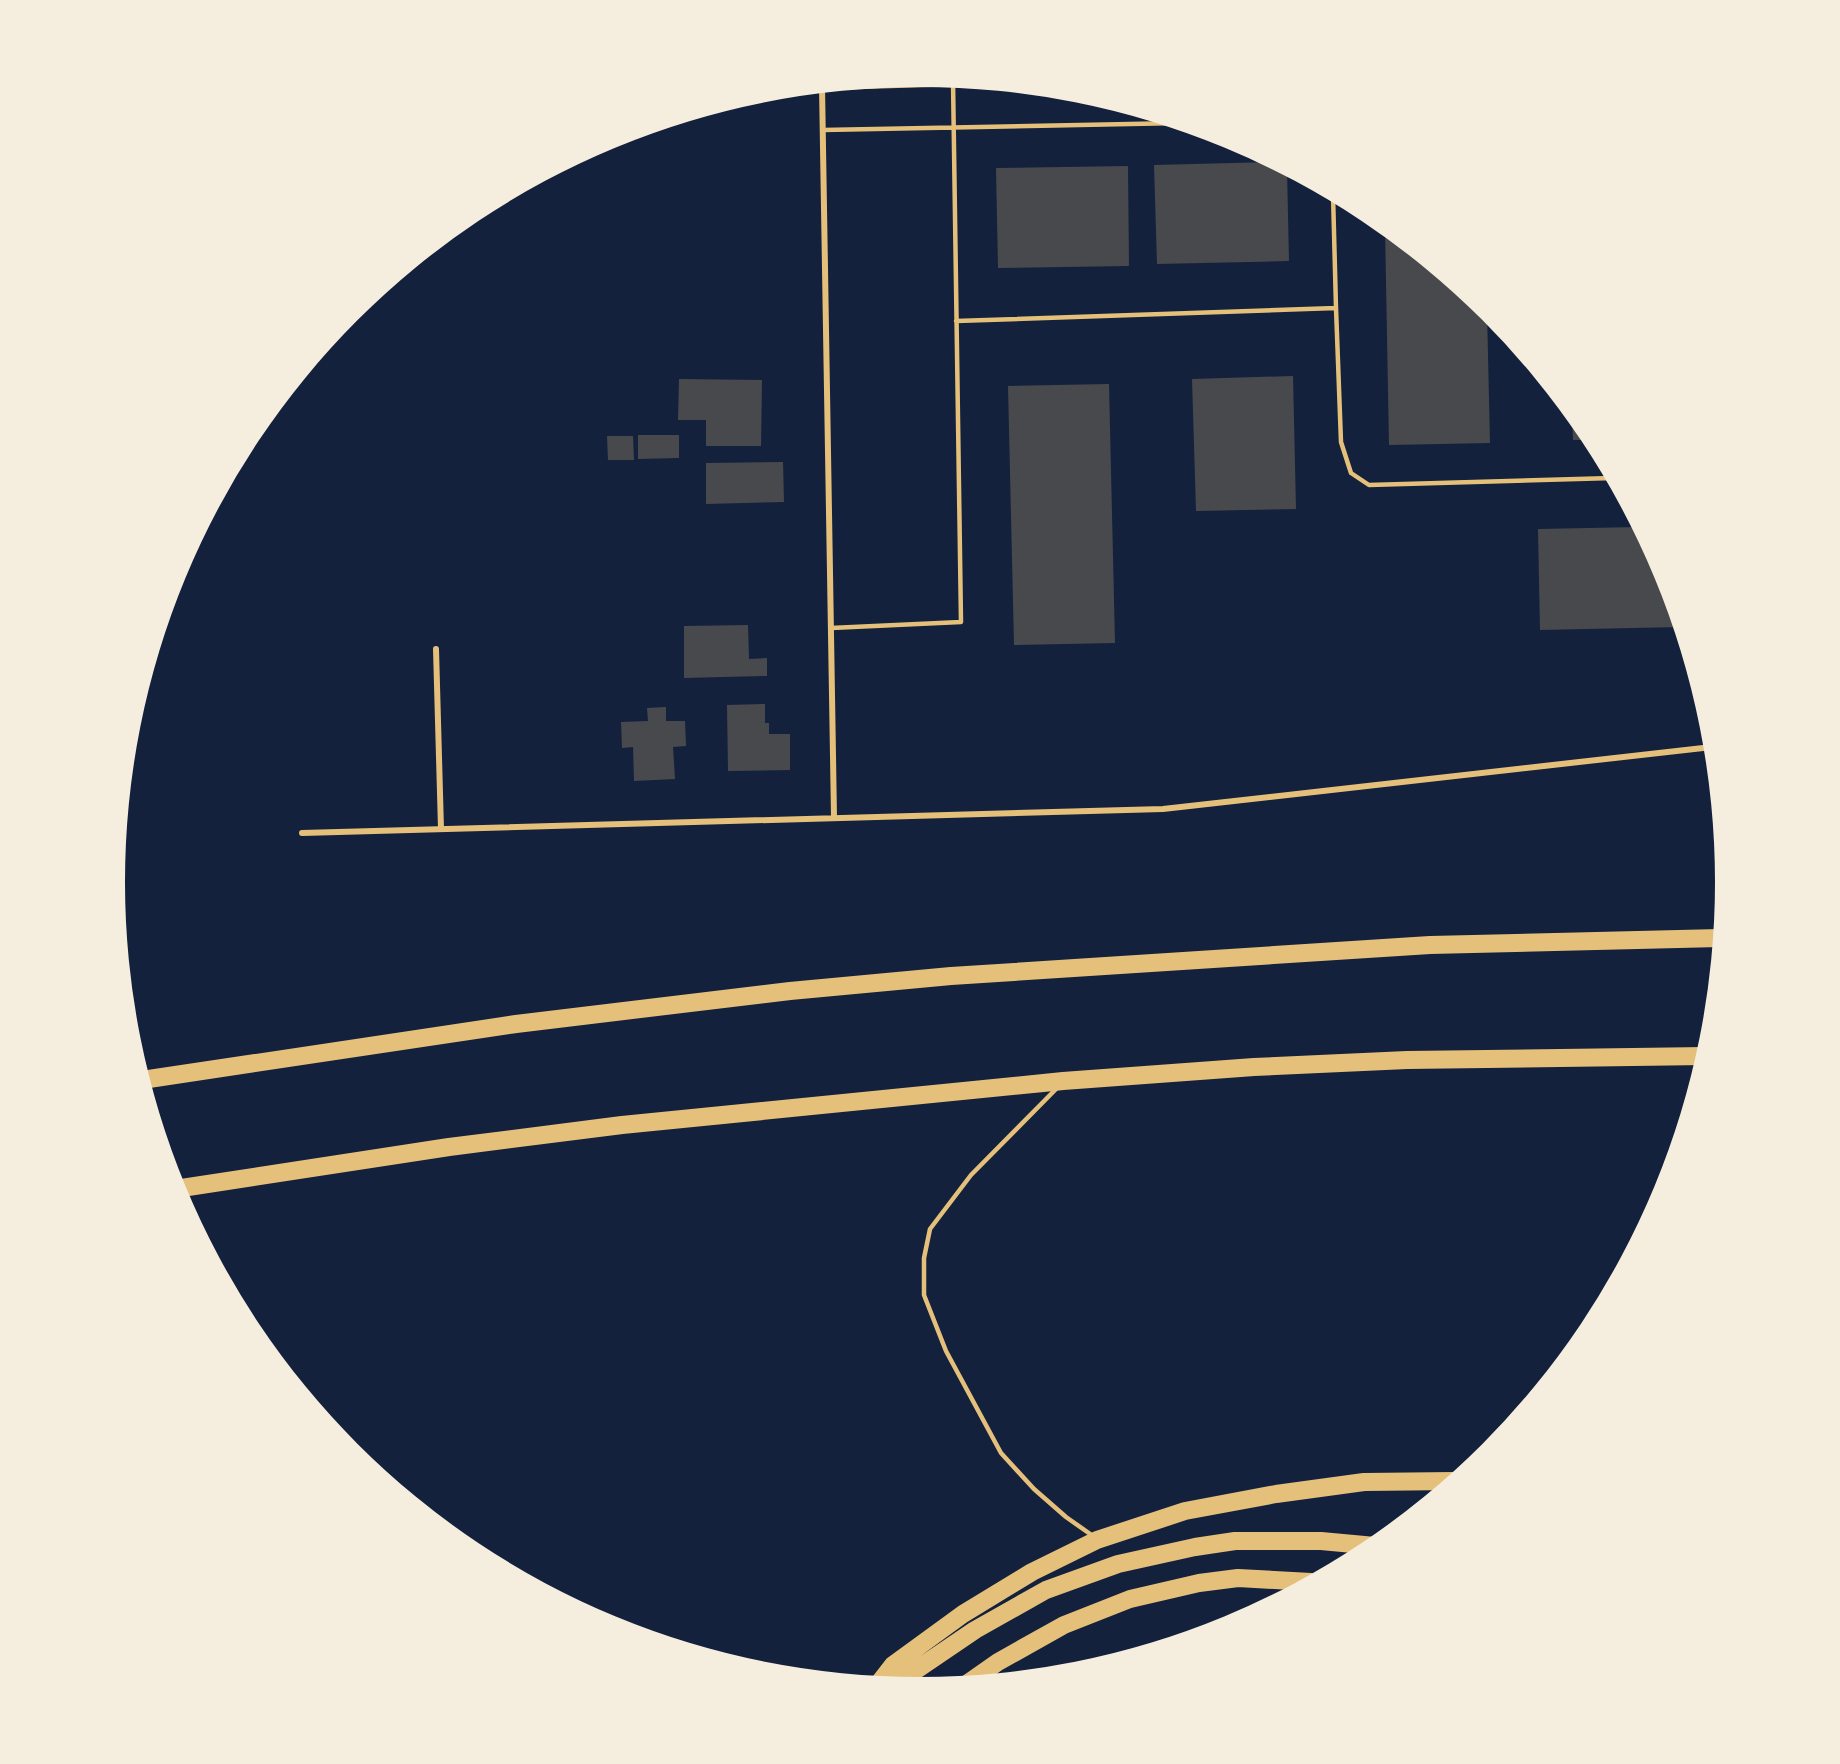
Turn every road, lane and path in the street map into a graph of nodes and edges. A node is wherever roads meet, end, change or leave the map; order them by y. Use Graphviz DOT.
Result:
graph roads {
  1 [pos="953,88"];
  2 [pos="822,93"];
  3 [pos="1158,124"];
  4 [pos="954,129"];
  5 [pos="823,130"];
  6 [pos="1334,204"];
  7 [pos="1336,308"];
  8 [pos="957,321"];
  9 [pos="1604,478"];
  10 [pos="831,628"];
  11 [pos="436,649"];
  12 [pos="1703,748"];
  13 [pos="834,817"];
  14 [pos="441,829"];
  15 [pos="302,833"];
  16 [pos="1713,938"];
  17 [pos="1695,1056"];
  18 [pos="150,1079"];
  19 [pos="1063,1082"];
  20 [pos="187,1187"];
  21 [pos="1443,1481"];
  22 [pos="1097,1540"];
  23 [pos="1359,1545"];
  24 [pos="1297,1581"];
  25 [pos="981,1674"];
  26 [pos="885,1676"];
  27 [pos="907,1676"];
  1 -- 4 [label="lane"];
  2 -- 5 [label="street"];
  3 -- 4 [label="lane"];
  4 -- 5 [label="lane"];
  4 -- 8 [label="lane"];
  5 -- 10 [label="street"];
  6 -- 7 [label="lane"];
  7 -- 8 [label="lane"];
  7 -- 9 [label="lane"];
  8 -- 10 [label="lane"];
  10 -- 13 [label="street"];
  11 -- 14 [label="street"];
  12 -- 13 [label="street"];
  13 -- 14 [label="street"];
  14 -- 15 [label="street"];
  16 -- 18 [label="highway"];
  17 -- 19 [label="highway"];
  19 -- 20 [label="highway"];
  19 -- 22 [label="lane"];
  21 -- 22 [label="highway"];
  22 -- 26 [label="highway"];
  23 -- 27 [label="highway"];
  24 -- 25 [label="highway"];
}
